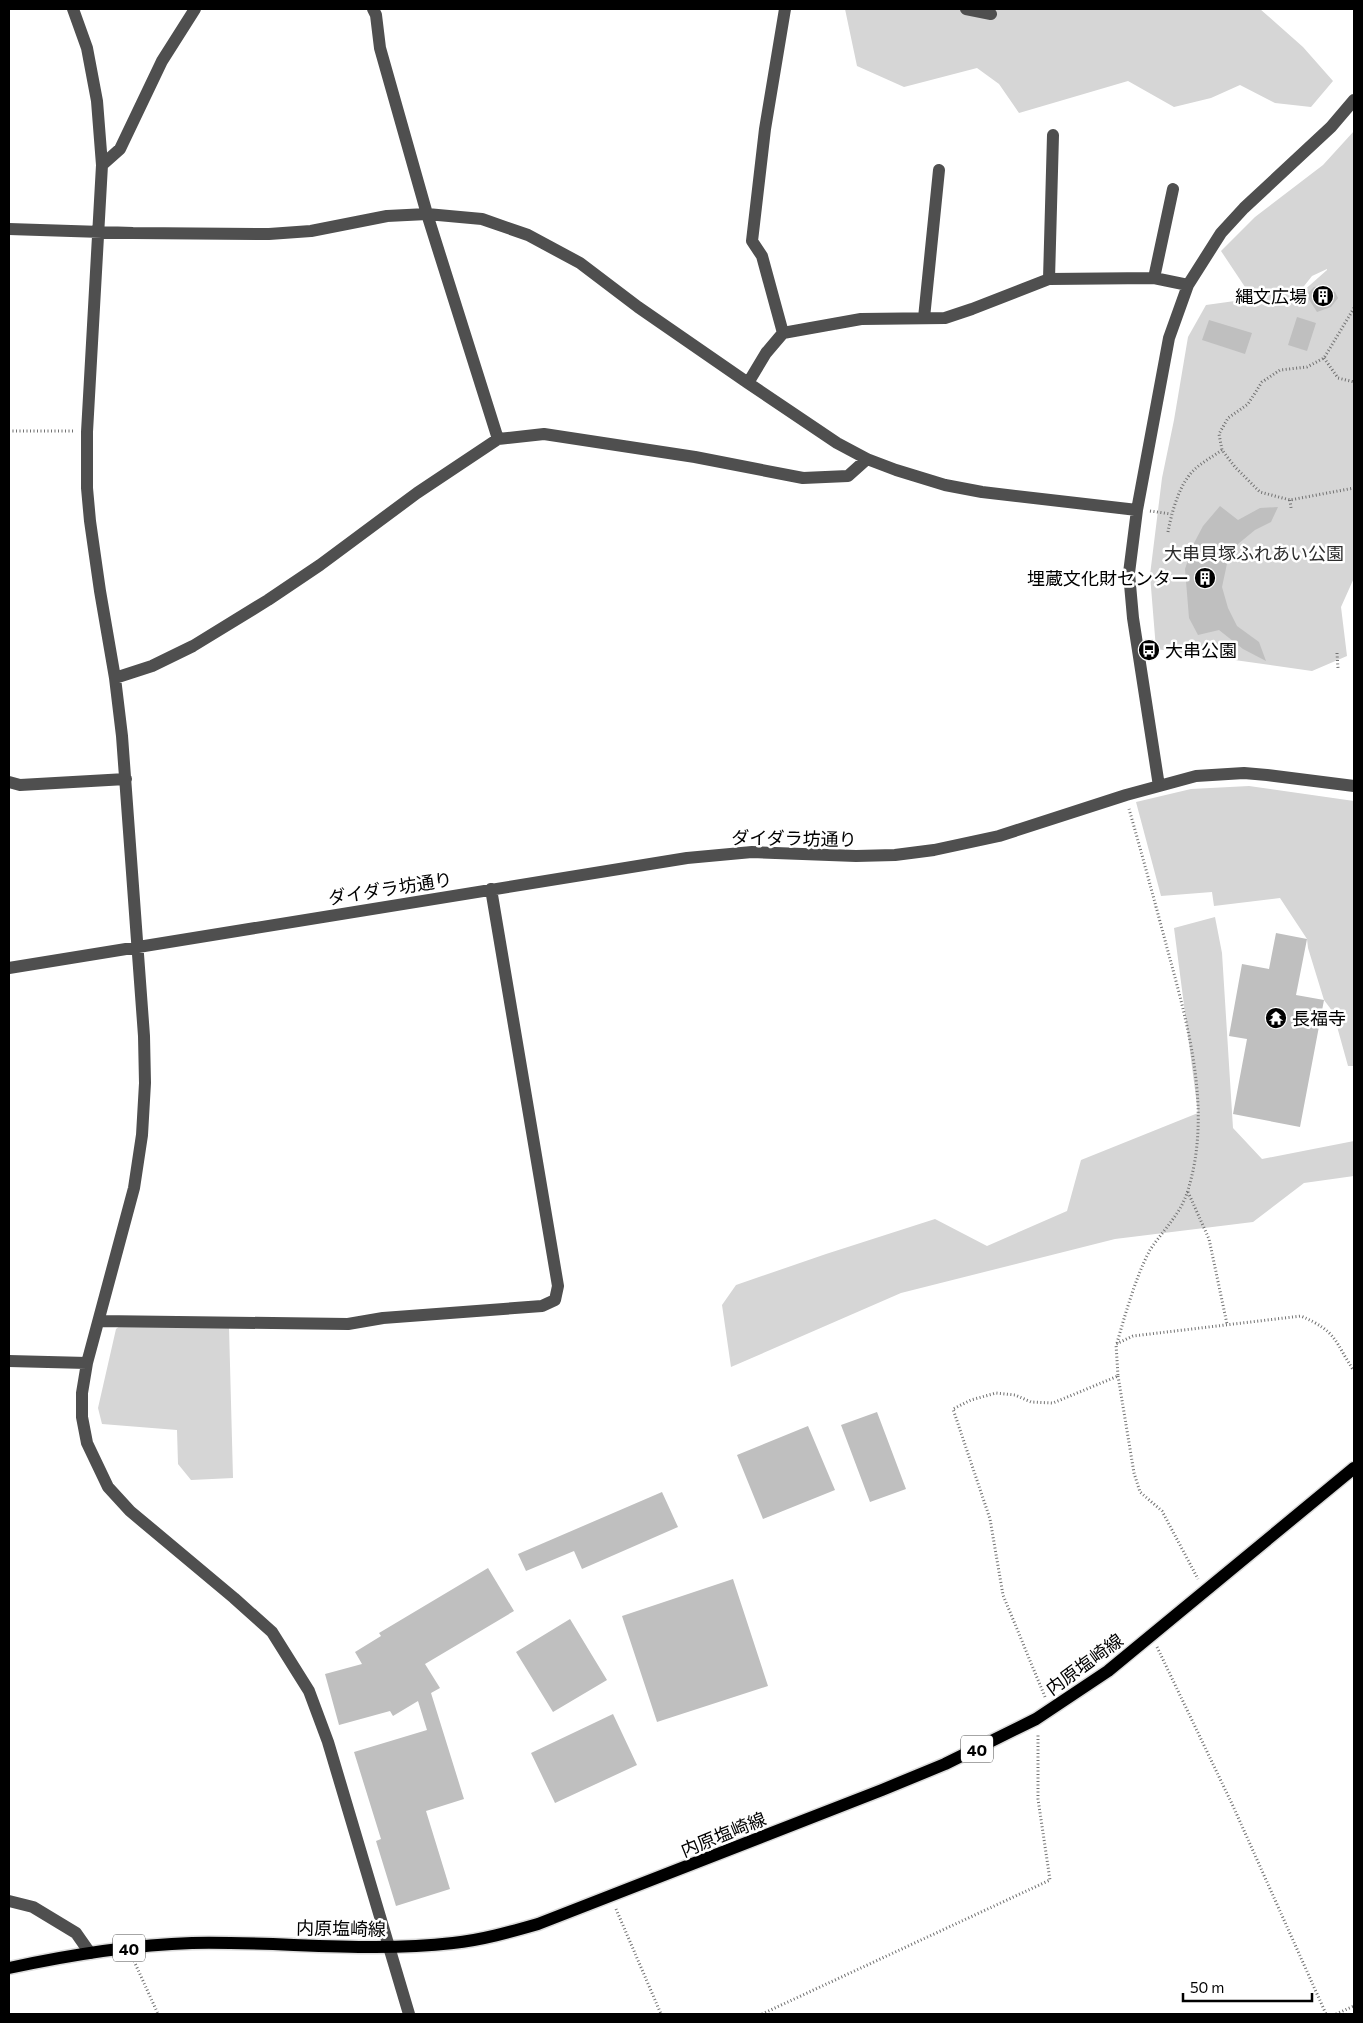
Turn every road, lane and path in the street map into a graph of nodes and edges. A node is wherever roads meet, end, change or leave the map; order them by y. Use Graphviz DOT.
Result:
graph roads {
  1 [pos="73,9"];
  2 [pos="195,9"];
  3 [pos="785,9"];
  4 [pos="966,9"];
  5 [pos="376,11"];
  6 [pos="991,14"];
  7 [pos="1354,100"];
  8 [pos="1053,135"];
  9 [pos="102,165"];
  10 [pos="939,170"];
  11 [pos="1173,189"];
  12 [pos="427,214"];
  13 [pos="9,229"];
  14 [pos="98,231"];
  15 [pos="1154,278"];
  16 [pos="1049,279"];
  17 [pos="1188,285"];
  18 [pos="1354,308"];
  19 [pos="924,318"];
  20 [pos="783,333"];
  21 [pos="1324,358"];
  22 [pos="1354,382"];
  23 [pos="748,383"];
  24 [pos="9,431"];
  25 [pos="87,432"];
  26 [pos="498,439"];
  27 [pos="1222,450"];
  28 [pos="867,459"];
  29 [pos="1354,488"];
  30 [pos="1290,500"];
  31 [pos="1291,508"];
  32 [pos="1137,510"];
  33 [pos="1171,514"];
  34 [pos="1168,532"];
  35 [pos="1337,652"];
  36 [pos="1338,668"];
  37 [pos="115,678"];
  38 [pos="126,779"];
  39 [pos="9,782"];
  40 [pos="1158,786"];
  41 [pos="1354,786"];
  42 [pos="1126,796"];
  43 [pos="491,890"];
  44 [pos="138,947"];
  45 [pos="9,968"];
  46 [pos="1188,1192"];
  47 [pos="99,1321"];
  48 [pos="1227,1324"];
  49 [pos="1116,1344"];
  50 [pos="9,1361"];
  51 [pos="87,1363"];
  52 [pos="1354,1371"];
  53 [pos="1118,1376"];
  54 [pos="1354,1468"];
  55 [pos="1205,1590"];
  56 [pos="1151,1636"];
  57 [pos="1051,1710"];
  58 [pos="1036,1719"];
  59 [pos="611,1897"];
  60 [pos="9,1901"];
  61 [pos="388,1947"];
  62 [pos="128,1948"];
  63 [pos="90,1953"];
  64 [pos="9,1968"];
  65 [pos="1354,2006"];
  66 [pos="158,2014"];
  67 [pos="409,2014"];
  68 [pos="661,2014"];
  69 [pos="762,2014"];
  70 [pos="1326,2014"];
  71 [pos="1336,2014"];
  1 -- 9 [label="street"];
  2 -- 9 [label="street"];
  3 -- 20 [label="street"];
  4 -- 6 [label="street"];
  5 -- 12 [label="street"];
  7 -- 17 [label="street"];
  8 -- 16 [label="street"];
  9 -- 14 [label="street"];
  10 -- 19 [label="street"];
  11 -- 15 [label="street"];
  12 -- 14 [label="street"];
  12 -- 23 [label="street"];
  12 -- 26 [label="street"];
  13 -- 14 [label="street"];
  14 -- 25 [label="street"];
  15 -- 16 [label="street"];
  15 -- 17 [label="street"];
  16 -- 19 [label="street"];
  17 -- 32 [label="street"];
  18 -- 21 [label="path"];
  19 -- 20 [label="street"];
  20 -- 23 [label="street"];
  21 -- 22 [label="path"];
  21 -- 27 [label="path"];
  23 -- 28 [label="street"];
  24 -- 25 [label="path"];
  25 -- 37 [label="street"];
  26 -- 28 [label="street"];
  26 -- 37 [label="street"];
  27 -- 30 [label="path"];
  27 -- 33 [label="path"];
  28 -- 32 [label="street"];
  29 -- 30 [label="path"];
  30 -- 31 [label="path"];
  32 -- 33 [label="path"];
  32 -- 40 [label="street"];
  33 -- 34 [label="path"];
  35 -- 36 [label="path"];
  37 -- 38 [label="street"];
  38 -- 39 [label="street"];
  38 -- 44 [label="street"];
  40 -- 41 [label="street, ダイダラ坊通り"];
  40 -- 42 [label="street, ダイダラ坊通り"];
  42 -- 43 [label="street, ダイダラ坊通り"];
  42 -- 46 [label="path"];
  43 -- 44 [label="street, ダイダラ坊通り"];
  43 -- 47 [label="street"];
  44 -- 45 [label="street, ダイダラ坊通り"];
  44 -- 47 [label="street"];
  46 -- 48 [label="path"];
  46 -- 49 [label="path"];
  47 -- 51 [label="street"];
  48 -- 49 [label="path"];
  48 -- 52 [label="path"];
  49 -- 53 [label="path"];
  50 -- 51 [label="street"];
  51 -- 61 [label="street"];
  53 -- 55 [label="path"];
  53 -- 57 [label="path"];
  54 -- 55 [label="main road, 内原塩崎線 / 40"];
  55 -- 56 [label="main road, 内原塩崎線 / 40"];
  56 -- 57 [label="main road, 内原塩崎線 / 40"];
  56 -- 70 [label="path"];
  57 -- 58 [label="main road, 内原塩崎線 / 40"];
  58 -- 59 [label="main road, 内原塩崎線 / 40"];
  58 -- 69 [label="path"];
  59 -- 61 [label="main road, 内原塩崎線 / 40"];
  59 -- 68 [label="path"];
  60 -- 63 [label="street"];
  61 -- 62 [label="main road, 内原塩崎線 / 40"];
  61 -- 67 [label="street"];
  62 -- 63 [label="main road, 内原塩崎線 / 40"];
  62 -- 66 [label="path"];
  63 -- 64 [label="main road, 内原塩崎線 / 40"];
  65 -- 71 [label="path"];
}
